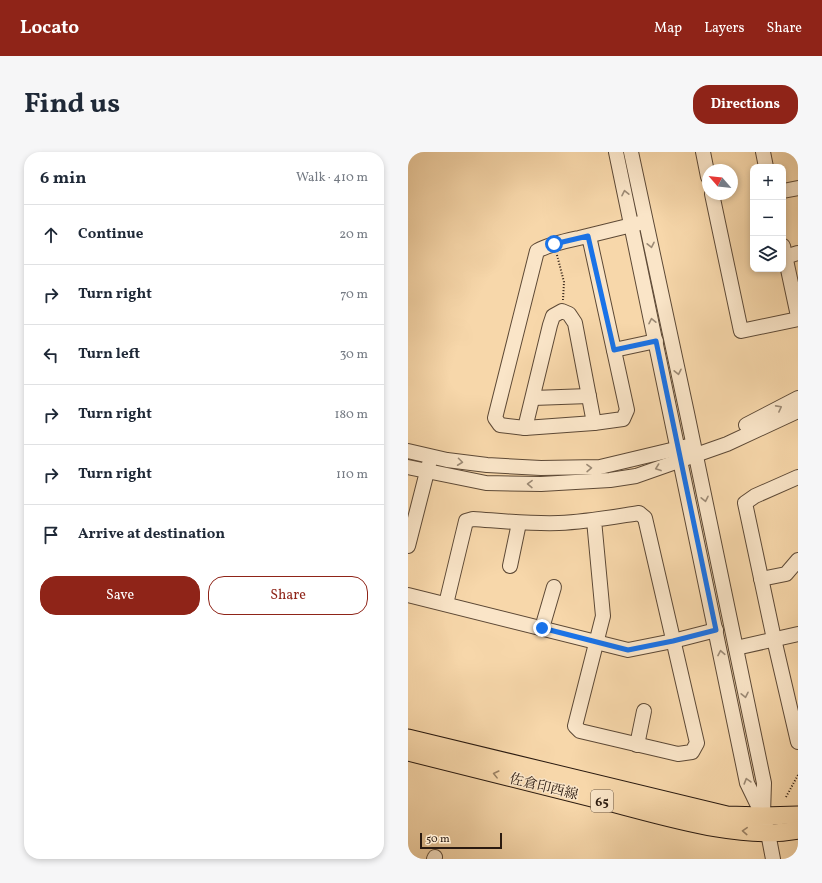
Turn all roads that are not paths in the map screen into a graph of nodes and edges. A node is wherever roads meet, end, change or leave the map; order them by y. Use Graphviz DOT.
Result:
graph roads {
  1 [pos="616,152"];
  2 [pos="632,152"];
  3 [pos="703,152"];
  4 [pos="763,152"];
  5 [pos="705,164"];
  6 [pos="765,164"];
  7 [pos="798,188"];
  8 [pos="786,190"];
  9 [pos="713,200"];
  10 [pos="646,221"];
  11 [pos="632,225"];
  12 [pos="588,236"];
  13 [pos="789,252"];
  14 [pos="798,316"];
  15 [pos="798,319"];
  16 [pos="656,341"];
  17 [pos="614,350"];
  18 [pos="589,396"];
  19 [pos="533,398"];
  20 [pos="798,398"];
  21 [pos="798,411"];
  22 [pos="594,423"];
  23 [pos="525,428"];
  24 [pos="694,450"];
  25 [pos="408,451"];
  26 [pos="680,454"];
  27 [pos="431,456"];
  28 [pos="408,467"];
  29 [pos="427,472"];
  30 [pos="798,477"];
  31 [pos="594,520"];
  32 [pos="519,523"];
  33 [pos="408,546"];
  34 [pos="798,560"];
  35 [pos="510,566"];
  36 [pos="761,579"];
  37 [pos="554,587"];
  38 [pos="408,595"];
  39 [pos="446,604"];
  40 [pos="542,628"];
  41 [pos="716,630"];
  42 [pos="798,634"];
  43 [pos="774,639"];
  44 [pos="597,641"];
  45 [pos="673,641"];
  46 [pos="736,648"];
  47 [pos="644,711"];
  48 [pos="408,738"];
  49 [pos="798,742"];
  50 [pos="637,745"];
  51 [pos="408,752"];
  52 [pos="798,815"];
  53 [pos="763,816"];
  54 [pos="798,830"];
  55 [pos="768,832"];
  56 [pos="773,859"];
  11 -- 1 [label="street, one-way"];
  2 -- 10 [label="street"];
  3 -- 5 [label="street"];
  4 -- 6 [label="street"];
  7 -- 8 [label="street"];
  9 -- 15 [label="street"];
  10 -- 11 [label="street"];
  10 -- 24 [label="street, one-way"];
  11 -- 12 [label="street"];
  16 -- 11 [label="street, one-way"];
  12 -- 17 [label="street"];
  12 -- 23 [label="street"];
  13 -- 14 [label="street"];
  16 -- 17 [label="street"];
  16 -- 26 [label="street"];
  17 -- 22 [label="street"];
  18 -- 19 [label="street"];
  18 -- 19 [label="street"];
  18 -- 22 [label="street"];
  19 -- 23 [label="street"];
  24 -- 20 [label="street, one-way"];
  21 -- 24 [label="street"];
  22 -- 23 [label="street"];
  24 -- 26 [label="street"];
  24 -- 46 [label="street, one-way"];
  25 -- 27 [label="street"];
  27 -- 26 [label="street, one-way"];
  26 -- 29 [label="street, one-way"];
  26 -- 41 [label="street"];
  27 -- 29 [label="street"];
  28 -- 29 [label="street"];
  29 -- 33 [label="street"];
  30 -- 36 [label="street"];
  31 -- 32 [label="street"];
  31 -- 44 [label="street"];
  31 -- 45 [label="street"];
  32 -- 35 [label="street"];
  32 -- 39 [label="street"];
  34 -- 36 [label="street"];
  36 -- 43 [label="street"];
  37 -- 40 [label="street"];
  38 -- 39 [label="street"];
  39 -- 40 [label="street"];
  40 -- 44 [label="street"];
  41 -- 45 [label="street"];
  53 -- 41 [label="street, one-way"];
  42 -- 43 [label="street"];
  43 -- 46 [label="street"];
  43 -- 49 [label="street"];
  44 -- 45 [label="street"];
  44 -- 50 [label="street"];
  45 -- 50 [label="street"];
  46 -- 53 [label="street, one-way"];
  47 -- 50 [label="street"];
  48 -- 53 [label="main road, 佐倉印西線 / 65"];
  55 -- 51 [label="main road, 佐倉印西線 / 65, one-way"];
  52 -- 53 [label="main road, 佐倉印西線 / 65"];
  53 -- 55 [label="street"];
  54 -- 55 [label="main road, 佐倉印西線 / 65"];
  55 -- 56 [label="street"];
}
